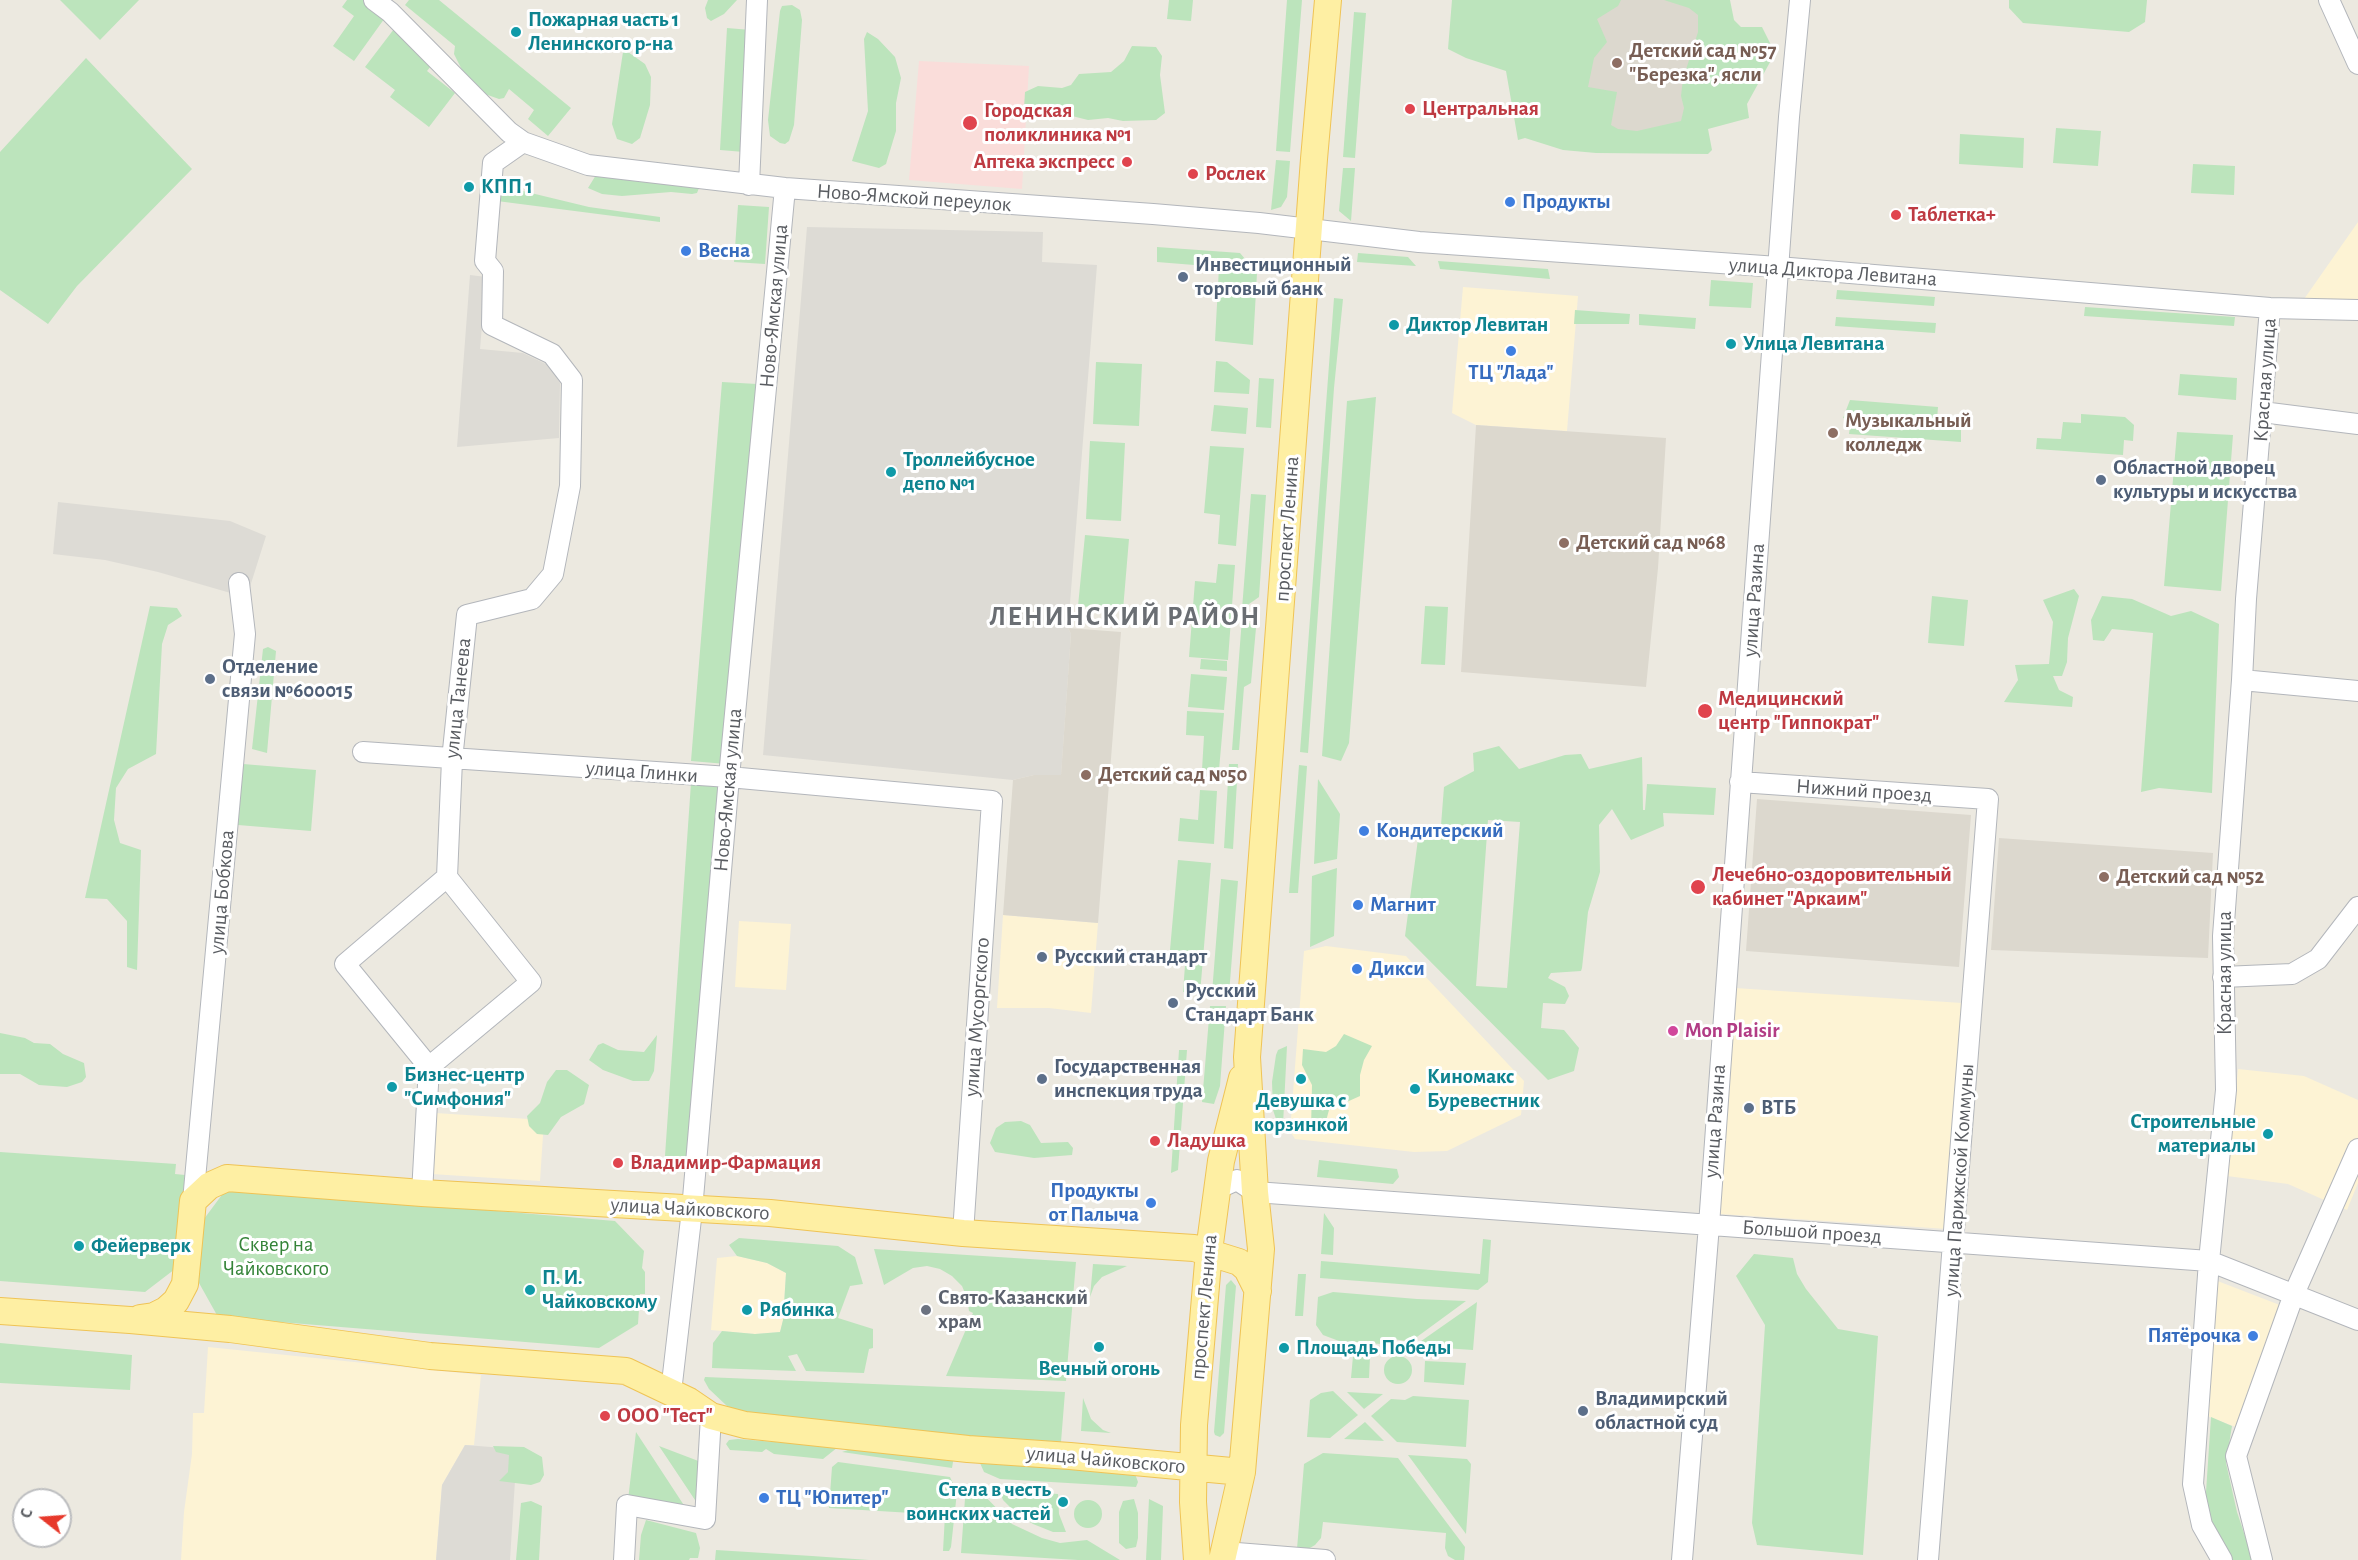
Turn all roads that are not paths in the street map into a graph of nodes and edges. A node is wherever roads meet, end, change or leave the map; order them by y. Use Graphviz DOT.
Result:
graph roads {
  1 [pos="374,0"];
  2 [pos="757,0"];
  3 [pos="1328,0"];
  4 [pos="1800,0"];
  5 [pos="2329,0"];
  6 [pos="2358,64"];
  7 [pos="523,142"];
  8 [pos="749,185"];
  9 [pos="785,188"];
  10 [pos="1309,230"];
  11 [pos="1778,267"];
  12 [pos="2270,308"];
  13 [pos="2358,310"];
  14 [pos="2262,412"];
  15 [pos="2358,424"];
  16 [pos="239,583"];
  17 [pos="2242,680"];
  18 [pos="2358,691"];
  19 [pos="363,752"];
  20 [pos="452,760"];
  21 [pos="729,777"];
  22 [pos="1740,782"];
  23 [pos="1988,799"];
  24 [pos="992,801"];
  25 [pos="447,877"];
  26 [pos="2358,907"];
  27 [pos="2223,977"];
  28 [pos="1247,1057"];
  29 [pos="429,1067"];
  30 [pos="2358,1149"];
  31 [pos="1217,1189"];
  32 [pos="1255,1192"];
  33 [pos="422,1193"];
  34 [pos="193,1202"];
  35 [pos="692,1210"];
  36 [pos="1709,1225"];
  37 [pos="963,1233"];
  38 [pos="1954,1243"];
  39 [pos="1209,1251"];
  40 [pos="2209,1261"];
  41 [pos="185,1284"];
  42 [pos="1258,1291"];
  43 [pos="2295,1294"];
  44 [pos="0,1311"];
  45 [pos="130,1320"];
  46 [pos="2358,1320"];
  47 [pos="230,1329"];
  48 [pos="671,1392"];
  49 [pos="711,1416"];
  50 [pos="1193,1467"];
  51 [pos="1242,1472"];
  52 [pos="1223,1556"];
  53 [pos="624,1560"];
  54 [pos="1197,1560"];
  55 [pos="1325,1560"];
  56 [pos="1682,1560"];
  57 [pos="1928,1560"];
  58 [pos="2222,1560"];
  59 [pos="2262,1560"];
  1 -- 7 [label="street"];
  2 -- 8 [label="street"];
  3 -- 10 [label="main road, проспект Ленина"];
  4 -- 11 [label="street, улица Разина"];
  5 -- 6 [label="street"];
  7 -- 8 [label="street, Ново-Ямской переулок"];
  7 -- 20 [label="street, улица Танеева"];
  8 -- 9 [label="street, Ново-Ямской переулок"];
  9 -- 10 [label="street, Ново-Ямской переулок"];
  9 -- 21 [label="street, Ново-Ямская улица"];
  10 -- 11 [label="street, улица Диктора Левитана"];
  10 -- 28 [label="main road, проспект Ленина"];
  11 -- 12 [label="street, улица Диктора Левитана"];
  11 -- 22 [label="street, улица Разина"];
  12 -- 13 [label="street, улица Диктора Левитана"];
  12 -- 14 [label="street, Красная улица"];
  14 -- 15 [label="street"];
  14 -- 17 [label="street, Красная улица"];
  16 -- 34 [label="street, улица Бобкова"];
  17 -- 18 [label="street"];
  17 -- 27 [label="street, Красная улица"];
  19 -- 20 [label="street, улица Глинки"];
  20 -- 21 [label="street, улица Глинки"];
  20 -- 25 [label="street, улица Танеева"];
  21 -- 24 [label="street, улица Глинки"];
  21 -- 35 [label="street, Ново-Ямская улица"];
  22 -- 23 [label="street, Нижний проезд"];
  22 -- 36 [label="street, улица Разина"];
  23 -- 38 [label="street, улица Парижской Коммуны"];
  24 -- 37 [label="street, улица Мусоргского"];
  25 -- 29 [label="street"];
  25 -- 29 [label="street"];
  26 -- 27 [label="street"];
  27 -- 40 [label="street, Красная улица"];
  28 -- 31 [label="main road, проспект Ленина"];
  28 -- 32 [label="main road, проспект Ленина"];
  29 -- 33 [label="street"];
  30 -- 43 [label="street"];
  31 -- 32 [label="street, Большой проезд"];
  31 -- 39 [label="main road, проспект Ленина"];
  32 -- 36 [label="street, Большой проезд"];
  32 -- 42 [label="main road, проспект Ленина"];
  33 -- 34 [label="main road, улица Чайковского"];
  33 -- 35 [label="main road, улица Чайковского"];
  34 -- 41 [label="main road, улица Чайковского"];
  35 -- 37 [label="main road, улица Чайковского"];
  35 -- 48 [label="street, Ново-Ямская улица"];
  36 -- 38 [label="street, Большой проезд"];
  36 -- 56 [label="street, улица Разина"];
  37 -- 39 [label="main road, улица Чайковского"];
  38 -- 40 [label="street, Большой проезд"];
  38 -- 57 [label="street, улица Парижской Коммуны"];
  39 -- 42 [label="main road, улица Чайковского"];
  39 -- 50 [label="main road, проспект Ленина"];
  40 -- 43 [label="street, Большой проезд"];
  40 -- 58 [label="street, Красная улица"];
  41 -- 45 [label="main road, улица Чайковского"];
  41 -- 47 [label="main road, улица Чайковского"];
  42 -- 51 [label="main road, проспект Ленина"];
  43 -- 46 [label="street, Большой проезд"];
  43 -- 59 [label="street"];
  44 -- 45 [label="main road, улица Чайковского"];
  45 -- 47 [label="main road, улица Чайковского"];
  47 -- 48 [label="main road, улица Чайковского"];
  48 -- 49 [label="main road, улица Чайковского"];
  49 -- 50 [label="main road, улица Чайковского"];
  49 -- 53 [label="street"];
  50 -- 51 [label="main road, улица Чайковского"];
  50 -- 54 [label="main road, проспект Ленина"];
  51 -- 52 [label="main road, проспект Ленина"];
  52 -- 55 [label="street"];
}
